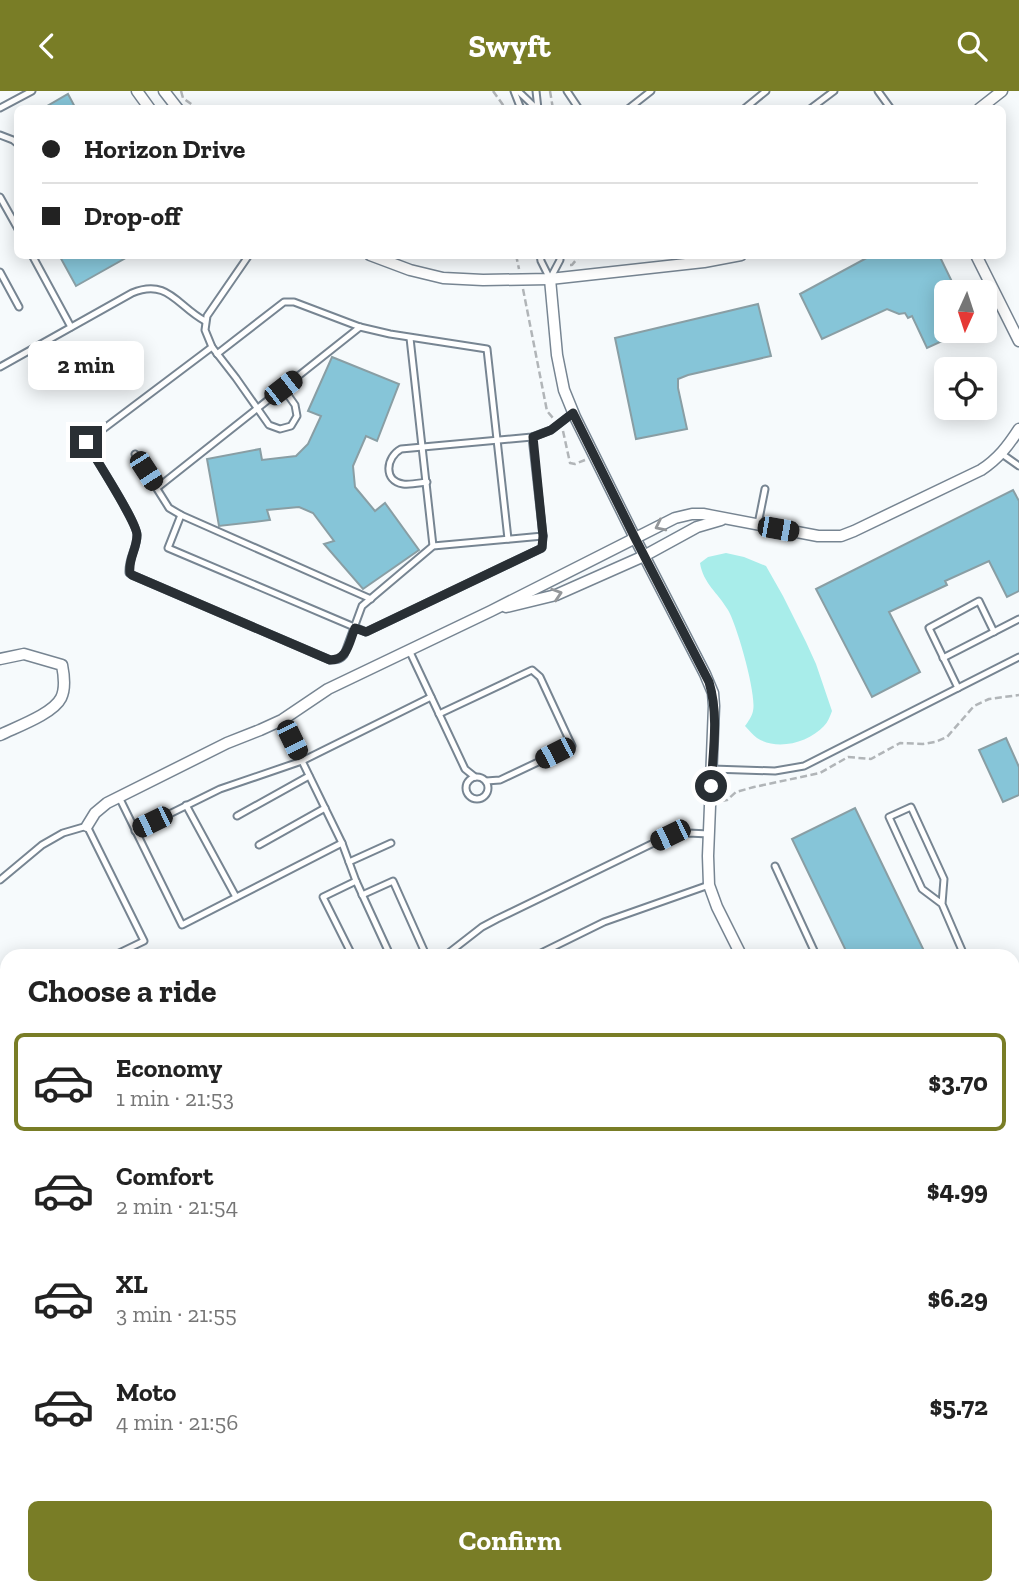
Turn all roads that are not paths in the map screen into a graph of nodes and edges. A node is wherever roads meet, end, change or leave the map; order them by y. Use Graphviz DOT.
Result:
graph roads {
  1 [pos="32,91"];
  2 [pos="164,91"];
  3 [pos="516,91"];
  4 [pos="651,91"];
  5 [pos="766,91"];
  6 [pos="834,91"];
  7 [pos="1002,91"];
  8 [pos="175,105"];
  9 [pos="533,105"];
  10 [pos="633,105"];
  11 [pos="749,105"];
  12 [pos="815,105"];
  13 [pos="984,105"];
  14 [pos="0,109"];
  15 [pos="0,197"];
  16 [pos="14,222"];
  17 [pos="34,259"];
  18 [pos="246,259"];
  19 [pos="381,259"];
  20 [pos="541,259"];
  21 [pos="560,259"];
  22 [pos="720,259"];
  23 [pos="978,259"];
  24 [pos="0,271"];
  25 [pos="550,279"];
  26 [pos="19,307"];
  27 [pos="205,321"];
  28 [pos="71,327"];
  29 [pos="360,327"];
  30 [pos="410,338"];
  31 [pos="1019,341"];
  32 [pos="212,347"];
  33 [pos="217,354"];
  34 [pos="0,367"];
  35 [pos="283,388"];
  36 [pos="257,408"];
  37 [pos="573,413"];
  38 [pos="1019,429"];
  39 [pos="533,437"];
  40 [pos="497,441"];
  41 [pos="422,447"];
  42 [pos="135,454"];
  43 [pos="1002,454"];
  44 [pos="1019,466"];
  45 [pos="427,482"];
  46 [pos="157,488"];
  47 [pos="765,489"];
  48 [pos="181,515"];
  49 [pos="725,519"];
  50 [pos="758,526"];
  51 [pos="543,536"];
  52 [pos="635,538"];
  53 [pos="508,539"];
  54 [pos="433,546"];
  55 [pos="644,556"];
  56 [pos="371,599"];
  57 [pos="491,611"];
  58 [pos="1019,619"];
  59 [pos="355,628"];
  60 [pos="994,632"];
  61 [pos="409,650"];
  62 [pos="943,657"];
  63 [pos="1019,657"];
  64 [pos="0,660"];
  65 [pos="958,688"];
  66 [pos="431,697"];
  67 [pos="439,714"];
  68 [pos="282,720"];
  69 [pos="0,735"];
  70 [pos="302,761"];
  71 [pos="712,769"];
  72 [pos="309,776"];
  73 [pos="475,776"];
  74 [pos="486,781"];
  75 [pos="119,797"];
  76 [pos="186,805"];
  77 [pos="325,808"];
  78 [pos="237,816"];
  79 [pos="88,826"];
  80 [pos="135,831"];
  81 [pos="709,835"];
  82 [pos="342,843"];
  83 [pos="391,843"];
  84 [pos="260,845"];
  85 [pos="349,862"];
  86 [pos="775,866"];
  87 [pos="0,880"];
  88 [pos="356,881"];
  89 [pos="709,885"];
  90 [pos="362,895"];
  91 [pos="236,897"];
  92 [pos="942,904"];
  93 [pos="127,949"];
  94 [pos="349,949"];
  95 [pos="387,949"];
  96 [pos="423,949"];
  97 [pos="454,949"];
  98 [pos="549,949"];
  99 [pos="738,949"];
  100 [pos="813,949"];
  101 [pos="961,949"];
  1 -- 14 [label="lane"];
  2 -- 8 [label="street"];
  3 -- 9 [label="lane"];
  4 -- 10 [label="lane"];
  5 -- 11 [label="lane"];
  6 -- 12 [label="lane"];
  7 -- 13 [label="street"];
  15 -- 16 [label="lane"];
  17 -- 28 [label="lane"];
  18 -- 27 [label="lane"];
  19 -- 25 [label="street"];
  20 -- 25 [label="lane"];
  21 -- 25 [label="lane"];
  22 -- 25 [label="street"];
  23 -- 31 [label="street"];
  24 -- 26 [label="lane"];
  25 -- 37 [label="street"];
  27 -- 28 [label="lane"];
  27 -- 32 [label="lane"];
  28 -- 34 [label="lane"];
  29 -- 30 [label="lane"];
  29 -- 33 [label="lane"];
  29 -- 35 [label="lane"];
  30 -- 40 [label="lane"];
  30 -- 41 [label="lane"];
  32 -- 33 [label="lane"];
  32 -- 59 [label="lane"];
  33 -- 36 [label="lane"];
  35 -- 36 [label="lane"];
  35 -- 36 [label="lane"];
  36 -- 46 [label="lane"];
  37 -- 39 [label="lane"];
  37 -- 52 [label="street"];
  38 -- 43 [label="street"];
  39 -- 40 [label="lane"];
  39 -- 51 [label="lane"];
  40 -- 41 [label="lane"];
  40 -- 53 [label="lane"];
  41 -- 45 [label="lane"];
  41 -- 45 [label="lane"];
  42 -- 46 [label="lane"];
  43 -- 44 [label="lane"];
  43 -- 50 [label="street"];
  45 -- 54 [label="lane"];
  46 -- 48 [label="lane"];
  47 -- 50 [label="lane"];
  48 -- 56 [label="lane"];
  48 -- 59 [label="lane"];
  49 -- 50 [label="street"];
  49 -- 52 [label="street, one-way"];
  49 -- 55 [label="street"];
  51 -- 53 [label="lane"];
  51 -- 59 [label="lane"];
  52 -- 55 [label="street"];
  52 -- 57 [label="street"];
  53 -- 54 [label="lane"];
  54 -- 56 [label="lane"];
  57 -- 55 [label="street, one-way"];
  55 -- 71 [label="street"];
  56 -- 59 [label="lane"];
  57 -- 61 [label="street"];
  58 -- 60 [label="lane"];
  60 -- 62 [label="lane"];
  60 -- 62 [label="lane"];
  61 -- 66 [label="lane"];
  61 -- 68 [label="street"];
  62 -- 65 [label="lane"];
  63 -- 65 [label="lane"];
  64 -- 69 [label="street"];
  65 -- 71 [label="lane"];
  66 -- 67 [label="lane"];
  66 -- 70 [label="lane"];
  67 -- 73 [label="lane"];
  67 -- 74 [label="lane"];
  68 -- 70 [label="lane"];
  68 -- 75 [label="street"];
  70 -- 72 [label="lane"];
  70 -- 76 [label="lane"];
  71 -- 81 [label="street"];
  72 -- 77 [label="lane"];
  72 -- 78 [label="lane"];
  73 -- 74 [label="lane"];
  73 -- 74 [label="lane"];
  75 -- 79 [label="street"];
  75 -- 80 [label="lane"];
  76 -- 80 [label="lane"];
  76 -- 91 [label="lane"];
  77 -- 82 [label="lane"];
  77 -- 84 [label="lane"];
  79 -- 87 [label="lane"];
  79 -- 93 [label="lane"];
  80 -- 91 [label="lane"];
  81 -- 89 [label="street"];
  81 -- 97 [label="lane"];
  82 -- 85 [label="lane"];
  82 -- 91 [label="lane"];
  83 -- 85 [label="lane"];
  85 -- 88 [label="lane"];
  86 -- 100 [label="lane"];
  88 -- 90 [label="lane"];
  88 -- 94 [label="lane"];
  89 -- 98 [label="lane"];
  89 -- 99 [label="street"];
  90 -- 95 [label="lane"];
  90 -- 96 [label="lane"];
  92 -- 92 [label="lane"];
  92 -- 101 [label="lane"];
}
